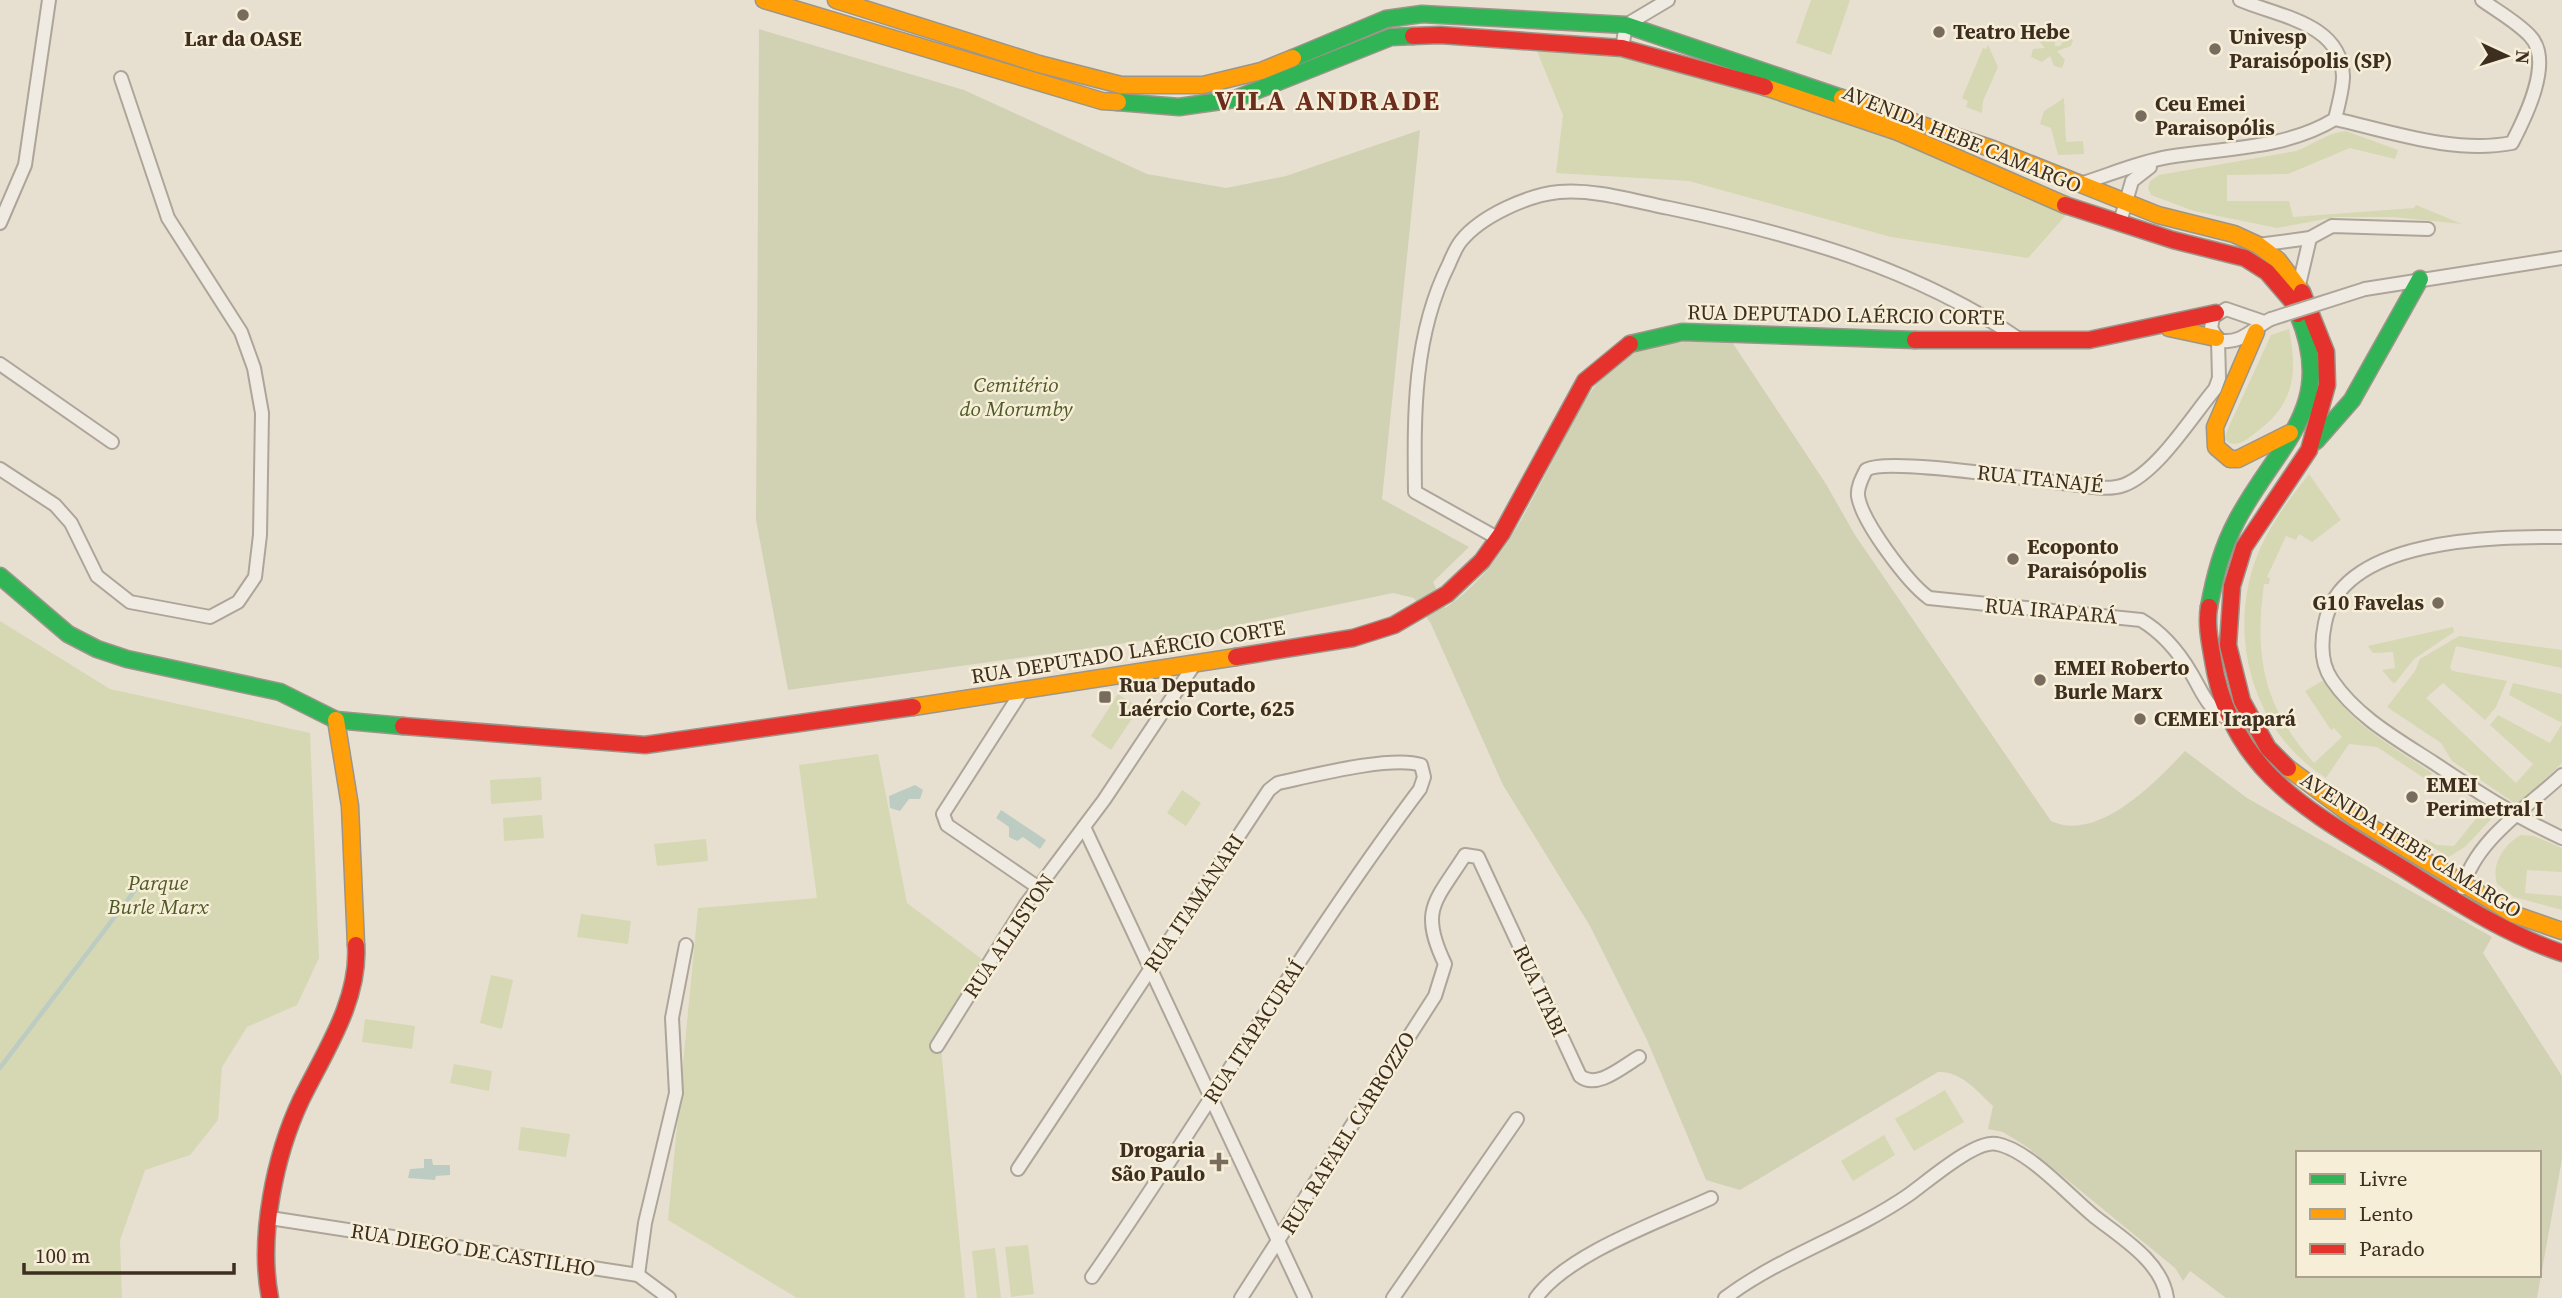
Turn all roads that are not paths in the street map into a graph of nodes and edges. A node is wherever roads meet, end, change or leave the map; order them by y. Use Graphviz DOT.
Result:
graph roads {
  1 [pos="49,0"];
  2 [pos="764,0"];
  3 [pos="836,0"];
  4 [pos="1668,0"];
  5 [pos="2240,0"];
  6 [pos="2482,0"];
  7 [pos="1626,26"];
  8 [pos="1622,48"];
  9 [pos="121,78"];
  10 [pos="2335,119"];
  11 [pos="2165,158"];
  12 [pos="2078,184"];
  13 [pos="2128,201"];
  14 [pos="2120,222"];
  15 [pos="0,223"];
  16 [pos="2427,229"];
  17 [pos="2310,238"];
  18 [pos="2258,245"];
  19 [pos="2562,258"];
  20 [pos="2420,279"];
  21 [pos="2299,285"];
  22 [pos="2216,313"];
  23 [pos="2237,313"];
  24 [pos="2264,324"];
  25 [pos="2159,327"];
  26 [pos="2019,339"];
  27 [pos="2217,339"];
  28 [pos="2236,339"];
  29 [pos="0,364"];
  30 [pos="2290,433"];
  31 [pos="112,442"];
  32 [pos="2309,450"];
  33 [pos="0,469"];
  34 [pos="1865,517"];
  35 [pos="2562,537"];
  36 [pos="1499,539"];
  37 [pos="0,576"];
  38 [pos="1196,662"];
  39 [pos="1022,691"];
  40 [pos="2230,719"];
  41 [pos="335,720"];
  42 [pos="2562,775"];
  43 [pos="1419,790"];
  44 [pos="2516,817"];
  45 [pos="1084,827"];
  46 [pos="2562,838"];
  47 [pos="1465,855"];
  48 [pos="2464,886"];
  49 [pos="1039,888"];
  50 [pos="2455,902"];
  51 [pos="2562,931"];
  52 [pos="685,945"];
  53 [pos="2562,953"];
  54 [pos="1150,968"];
  55 [pos="937,1046"];
  56 [pos="1639,1056"];
  57 [pos="1210,1097"];
  58 [pos="1517,1119"];
  59 [pos="1018,1169"];
  60 [pos="1711,1198"];
  61 [pos="270,1218"];
  62 [pos="1279,1243"];
  63 [pos="638,1275"];
  64 [pos="1092,1277"];
  65 [pos="270,1298"];
  66 [pos="669,1298"];
  67 [pos="1241,1298"];
  68 [pos="1305,1298"];
  69 [pos="1393,1298"];
  70 [pos="1536,1298"];
  71 [pos="1726,1298"];
  72 [pos="2168,1298"];
  1 -- 15 [label="street"];
  2 -- 8 [label="main road, AVENIDA HEBE CAMARGO"];
  3 -- 7 [label="main road, AVENIDA HEBE CAMARGO"];
  4 -- 7 [label="street"];
  5 -- 10 [label="street"];
  6 -- 10 [label="street"];
  7 -- 8 [label="street"];
  7 -- 12 [label="main road, AVENIDA HEBE CAMARGO"];
  8 -- 14 [label="main road, AVENIDA HEBE CAMARGO"];
  9 -- 33 [label="street"];
  10 -- 11 [label="street"];
  11 -- 12 [label="street"];
  11 -- 13 [label="street"];
  12 -- 13 [label="main road, AVENIDA HEBE CAMARGO"];
  13 -- 14 [label="street"];
  13 -- 18 [label="main road, AVENIDA HEBE CAMARGO"];
  14 -- 30 [label="main road, AVENIDA HEBE CAMARGO"];
  16 -- 17 [label="street"];
  17 -- 18 [label="street"];
  17 -- 21 [label="street"];
  18 -- 21 [label="main road, AVENIDA HEBE CAMARGO"];
  19 -- 20 [label="street"];
  20 -- 24 [label="street, bridge"];
  20 -- 32 [label="main road"];
  21 -- 32 [label="main road, AVENIDA HEBE CAMARGO"];
  22 -- 23 [label="street"];
  22 -- 25 [label="main road, RUA DEPUTADO LAÉRCIO CORTE"];
  22 -- 27 [label="street"];
  23 -- 24 [label="street"];
  23 -- 28 [label="street"];
  24 -- 28 [label="street"];
  24 -- 30 [label="main road"];
  25 -- 26 [label="main road, RUA DEPUTADO LAÉRCIO CORTE"];
  25 -- 27 [label="main road, RUA DEPUTADO LAÉRCIO CORTE"];
  26 -- 36 [label="main road, RUA DEPUTADO LAÉRCIO CORTE"];
  26 -- 36 [label="street"];
  27 -- 28 [label="street"];
  27 -- 34 [label="street, RUA ITANAJÉ"];
  29 -- 31 [label="street"];
  30 -- 40 [label="main road, AVENIDA HEBE CAMARGO"];
  32 -- 48 [label="main road, AVENIDA HEBE CAMARGO"];
  34 -- 40 [label="street, RUA IRAPARÁ"];
  35 -- 44 [label="street"];
  36 -- 38 [label="main road, RUA DEPUTADO LAÉRCIO CORTE"];
  37 -- 41 [label="main road, RUA DEPUTADO LAÉRCIO CORTE"];
  38 -- 39 [label="main road, RUA DEPUTADO LAÉRCIO CORTE"];
  38 -- 45 [label="street, RUA ALLISTON"];
  39 -- 41 [label="main road, RUA DEPUTADO LAÉRCIO CORTE"];
  39 -- 49 [label="street"];
  40 -- 50 [label="main road, AVENIDA HEBE CAMARGO"];
  41 -- 61 [label="main road"];
  42 -- 44 [label="street"];
  43 -- 54 [label="street, RUA ITAMANARI"];
  43 -- 57 [label="street, RUA ITAPACURAÍ"];
  44 -- 46 [label="street"];
  44 -- 48 [label="street"];
  45 -- 49 [label="street, RUA ALLISTON"];
  45 -- 54 [label="street"];
  47 -- 56 [label="street, RUA ITABI"];
  47 -- 62 [label="street, RUA RAFAEL CARROZZO"];
  48 -- 50 [label="street"];
  48 -- 51 [label="main road, AVENIDA HEBE CAMARGO"];
  49 -- 55 [label="street, RUA ALLISTON"];
  50 -- 53 [label="main road, AVENIDA HEBE CAMARGO"];
  52 -- 63 [label="street"];
  54 -- 57 [label="street"];
  54 -- 59 [label="street, RUA ITAMANARI"];
  57 -- 62 [label="street"];
  57 -- 64 [label="street, RUA ITAPACURAÍ"];
  58 -- 69 [label="street"];
  60 -- 70 [label="street"];
  61 -- 63 [label="street, RUA DIEGO DE CASTILHO"];
  61 -- 65 [label="main road"];
  62 -- 67 [label="street, RUA RAFAEL CARROZZO"];
  62 -- 68 [label="street"];
  63 -- 66 [label="street, RUA DIEGO DE CASTILHO"];
  71 -- 72 [label="street"];
}
